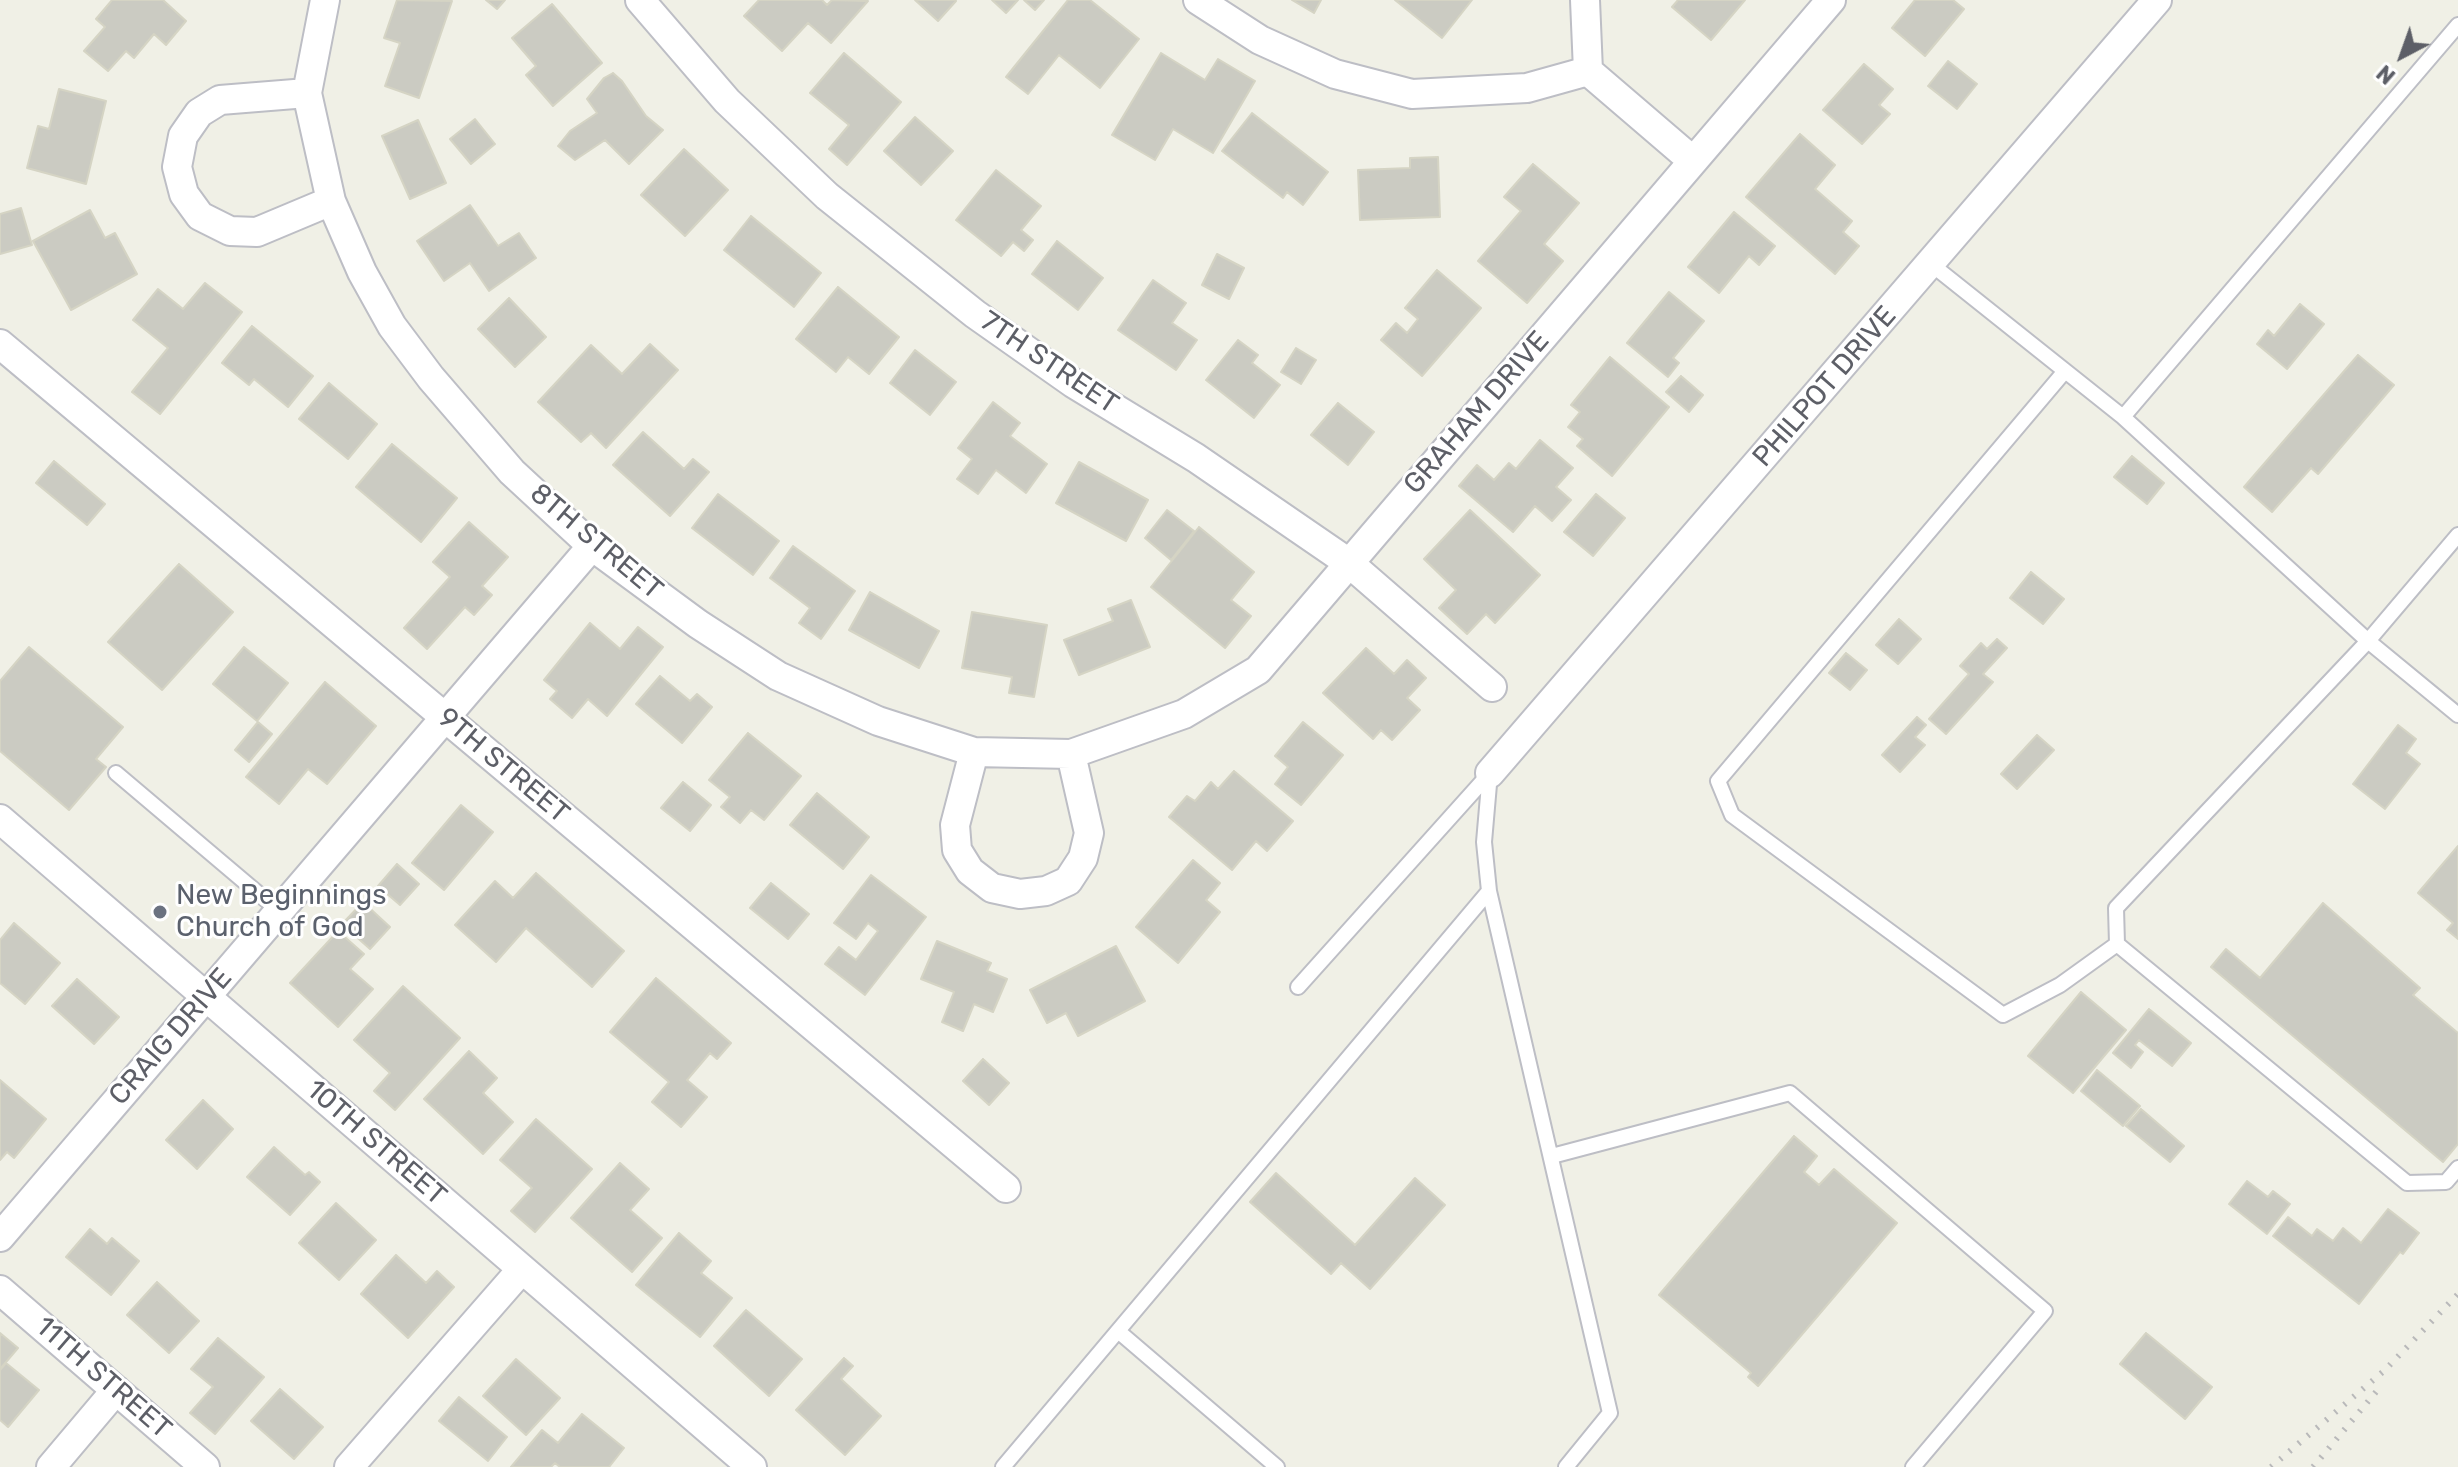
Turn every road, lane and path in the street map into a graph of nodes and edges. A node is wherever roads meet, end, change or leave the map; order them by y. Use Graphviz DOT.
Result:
graph roads {
  1 [pos="325,0"];
  2 [pos="640,0"];
  3 [pos="1198,0"];
  4 [pos="1585,0"];
  5 [pos="1831,0"];
  6 [pos="2157,0"];
  7 [pos="2458,25"];
  8 [pos="1588,71"];
  9 [pos="307,93"];
  10 [pos="1693,161"];
  11 [pos="331,201"];
  12 [pos="1931,264"];
  13 [pos="0,344"];
  14 [pos="2065,371"];
  15 [pos="2123,417"];
  16 [pos="2458,535"];
  17 [pos="592,546"];
  18 [pos="1349,563"];
  19 [pos="2368,641"];
  20 [pos="1492,687"];
  21 [pos="2458,715"];
  22 [pos="445,717"];
  23 [pos="974,752"];
  24 [pos="1071,754"];
  25 [pos="116,773"];
  26 [pos="1490,773"];
  27 [pos="0,819"];
  28 [pos="1489,891"];
  29 [pos="279,911"];
  30 [pos="2117,944"];
  31 [pos="1298,987"];
  32 [pos="206,996"];
  33 [pos="1552,1156"];
  34 [pos="2458,1168"];
  35 [pos="1006,1188"];
  36 [pos="0,1237"];
  37 [pos="522,1269"];
  38 [pos="0,1290"];
  39 [pos="1118,1331"];
  40 [pos="116,1390"];
  41 [pos="51,1467"];
  42 [pos="205,1467"];
  43 [pos="349,1467"];
  44 [pos="752,1467"];
  45 [pos="1003,1467"];
  46 [pos="1277,1467"];
  47 [pos="1566,1467"];
  48 [pos="1913,1467"];
  1 -- 9 [label="street"];
  2 -- 18 [label="street, 7TH STREET"];
  3 -- 8 [label="street"];
  4 -- 8 [label="street"];
  5 -- 10 [label="street, GRAHAM DRIVE"];
  6 -- 12 [label="street, PHILPOT DRIVE"];
  7 -- 15 [label="lane"];
  8 -- 10 [label="street"];
  9 -- 11 [label="street, 8TH STREET"];
  9 -- 11 [label="street"];
  10 -- 18 [label="street, GRAHAM DRIVE"];
  11 -- 17 [label="street, 8TH STREET"];
  12 -- 14 [label="lane"];
  12 -- 26 [label="street, PHILPOT DRIVE"];
  13 -- 22 [label="street, 9TH STREET"];
  14 -- 15 [label="lane"];
  14 -- 30 [label="lane"];
  15 -- 19 [label="lane"];
  16 -- 19 [label="lane"];
  17 -- 22 [label="street, CRAIG DRIVE"];
  17 -- 23 [label="street, 8TH STREET"];
  18 -- 20 [label="street, 7TH STREET"];
  18 -- 24 [label="street, GRAHAM DRIVE"];
  19 -- 21 [label="lane"];
  19 -- 30 [label="lane"];
  22 -- 29 [label="street, CRAIG DRIVE"];
  22 -- 35 [label="street, 9TH STREET"];
  23 -- 24 [label="street, 8TH STREET"];
  23 -- 24 [label="street"];
  25 -- 29 [label="lane"];
  26 -- 28 [label="lane"];
  26 -- 31 [label="lane"];
  27 -- 32 [label="street, 10TH STREET"];
  28 -- 33 [label="lane"];
  28 -- 39 [label="lane"];
  29 -- 32 [label="street, CRAIG DRIVE"];
  30 -- 34 [label="lane"];
  32 -- 36 [label="street, CRAIG DRIVE"];
  32 -- 37 [label="street, 10TH STREET"];
  33 -- 47 [label="lane"];
  33 -- 48 [label="lane"];
  37 -- 43 [label="street"];
  37 -- 44 [label="street, 10TH STREET"];
  38 -- 40 [label="street, 11TH STREET"];
  39 -- 45 [label="lane"];
  39 -- 46 [label="lane"];
  40 -- 41 [label="street"];
  40 -- 42 [label="street, 11TH STREET"];
}
